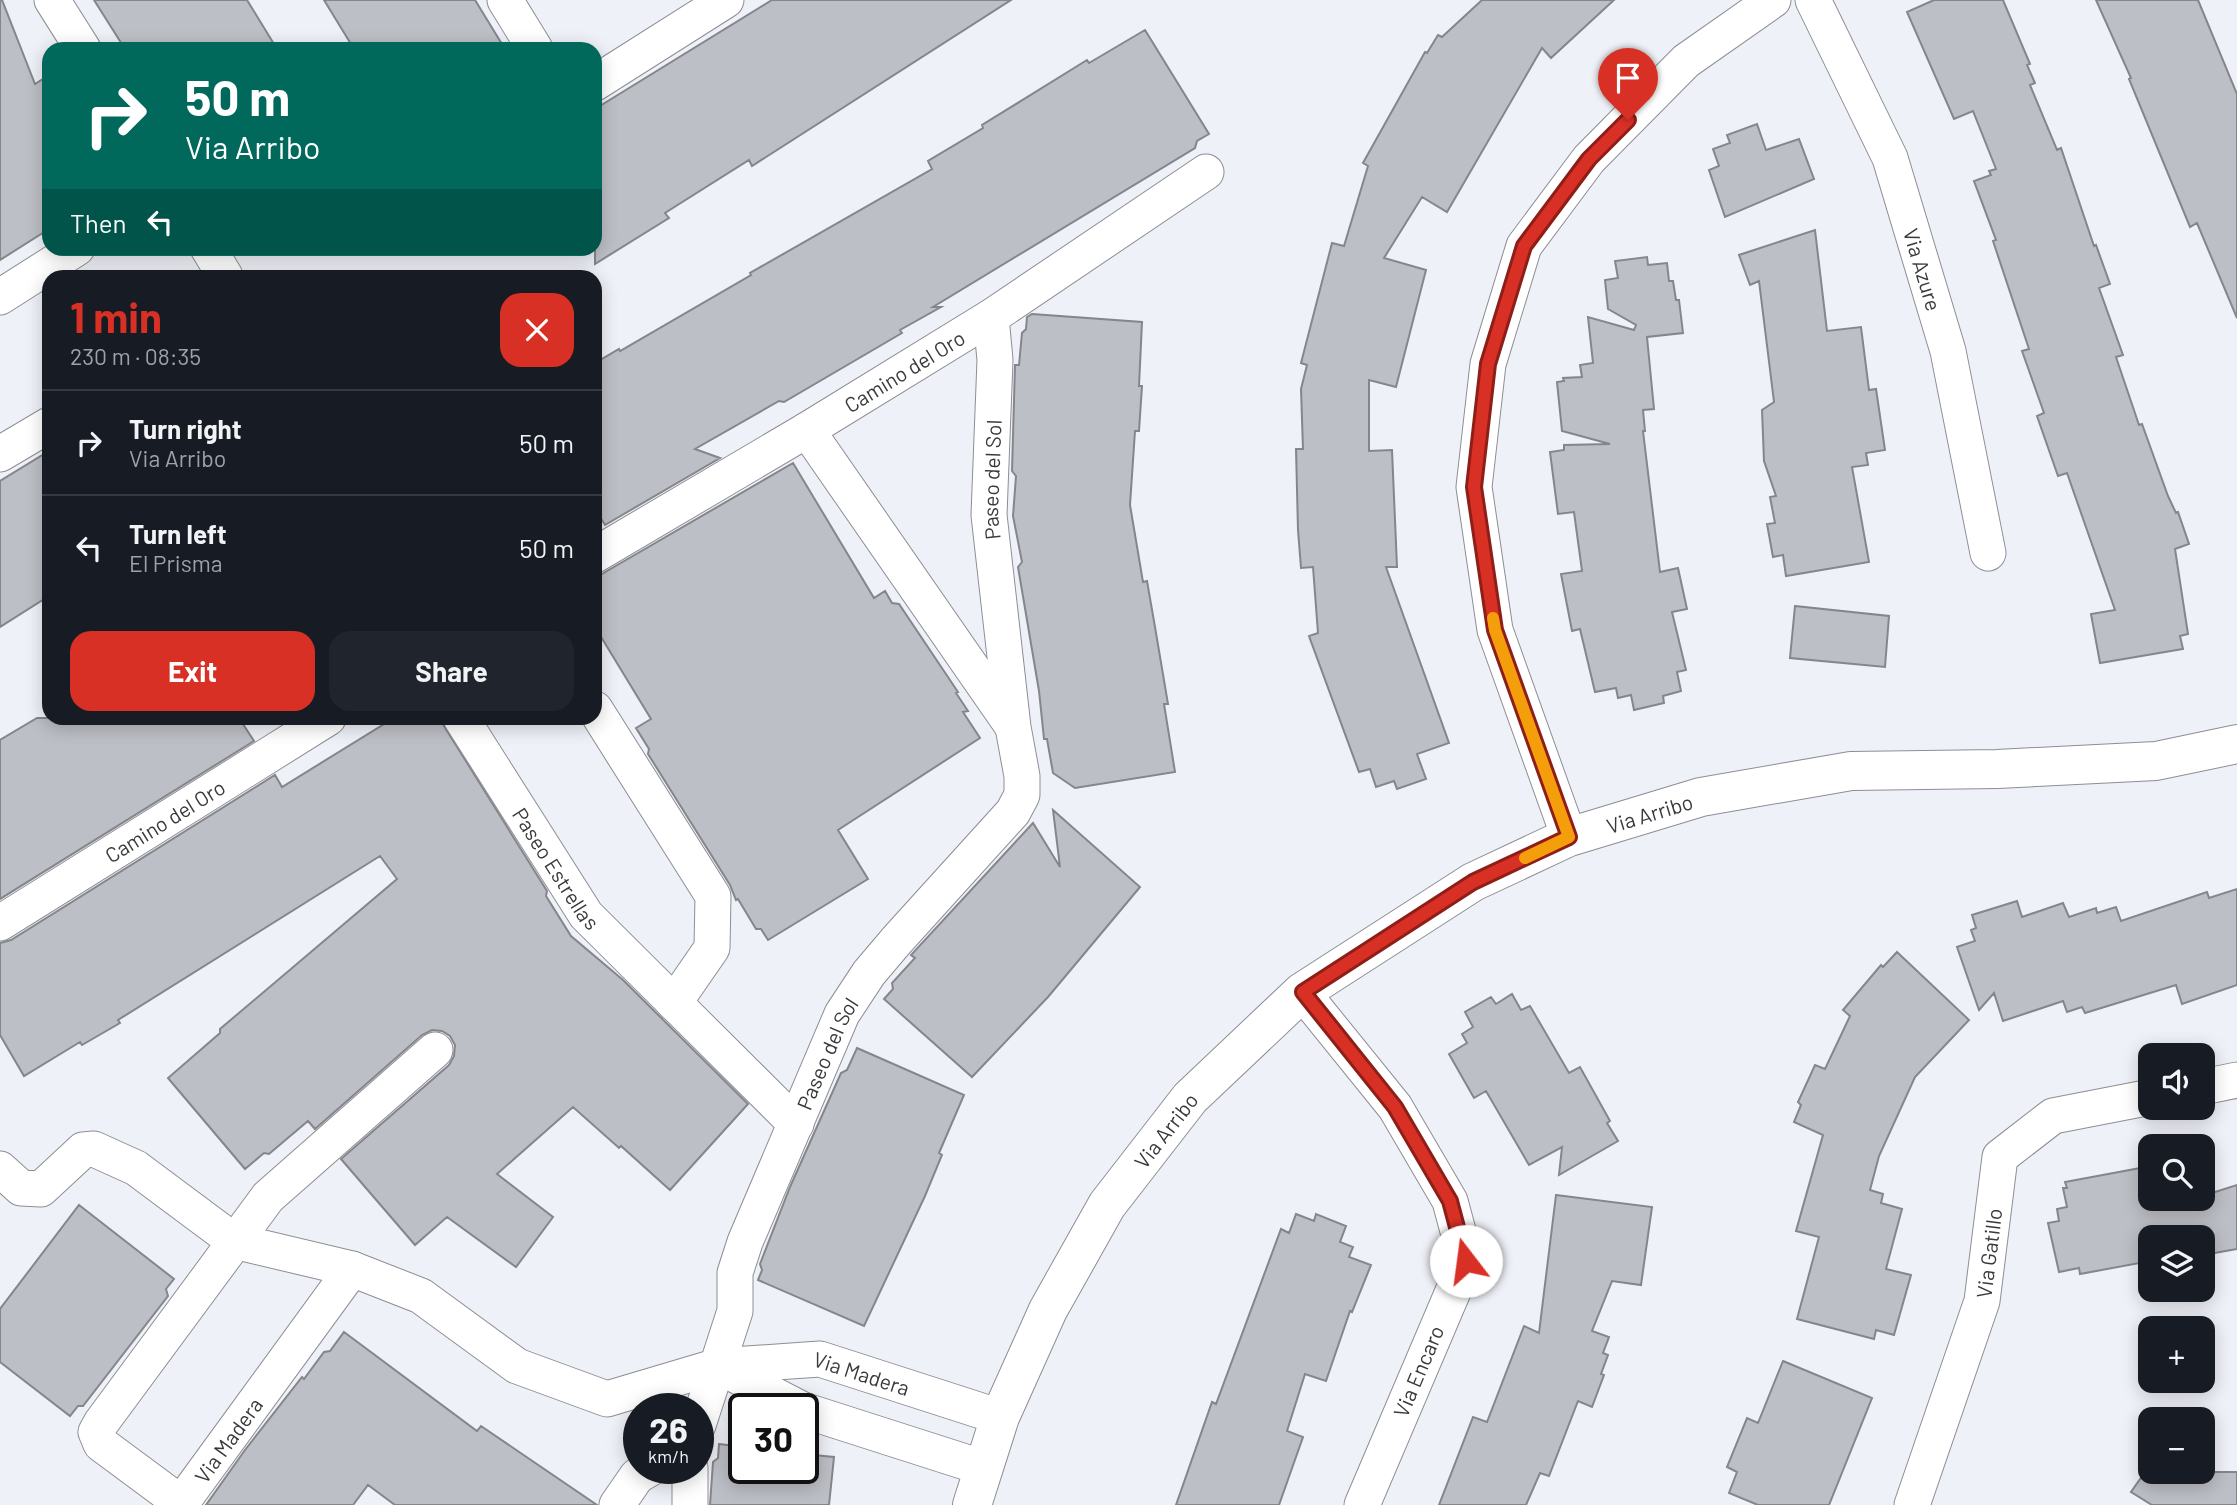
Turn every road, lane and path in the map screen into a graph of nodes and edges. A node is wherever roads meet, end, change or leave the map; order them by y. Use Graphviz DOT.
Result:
graph roads {
  1 [pos="52,0"];
  2 [pos="505,0"];
  3 [pos="726,0"];
  4 [pos="1773,0"];
  5 [pos="1813,0"];
  6 [pos="79,42"];
  7 [pos="531,42"];
  8 [pos="602,79"];
  9 [pos="1206,172"];
  10 [pos="64,256"];
  11 [pos="42,270"];
  12 [pos="42,270"];
  13 [pos="0,297"];
  14 [pos="991,317"];
  15 [pos="42,429"];
  16 [pos="807,430"];
  17 [pos="0,454"];
  18 [pos="602,551"];
  19 [pos="1988,553"];
  20 [pos="602,720"];
  21 [pos="317,725"];
  22 [pos="465,725"];
  23 [pos="1013,727"];
  24 [pos="2237,744"];
  25 [pos="1569,837"];
  26 [pos="0,923"];
  27 [pos="1303,992"];
  28 [pos="674,1003"];
  29 [pos="435,1049"];
  30 [pos="2237,1080"];
  31 [pos="2215,1085"];
  32 [pos="2138,1100"];
  33 [pos="796,1124"];
  34 [pos="0,1169"];
  35 [pos="234,1241"];
  36 [pos="352,1269"];
  37 [pos="718,1366"];
  38 [pos="709,1393"];
  39 [pos="771,1393"];
  40 [pos="819,1415"];
  41 [pos="1000,1417"];
  42 [pos="984,1468"];
  43 [pos="631,1484"];
  44 [pos="691,1484"];
  45 [pos="617,1505"];
  46 [pos="690,1505"];
  47 [pos="972,1505"];
  48 [pos="1362,1505"];
  49 [pos="1912,1505"];
  1 -- 6 [label="street"];
  2 -- 7 [label="street"];
  3 -- 8 [label="street"];
  4 -- 25 [label="street"];
  5 -- 19 [label="street, Via Azure"];
  9 -- 14 [label="street, Camino del Oro"];
  10 -- 11 [label="street"];
  12 -- 13 [label="street"];
  14 -- 16 [label="street, Camino del Oro"];
  14 -- 23 [label="street, Paseo del Sol"];
  15 -- 17 [label="street"];
  16 -- 18 [label="street, Camino del Oro"];
  16 -- 23 [label="street, Paseo del Sol"];
  20 -- 28 [label="street"];
  21 -- 26 [label="street, Camino del Oro"];
  22 -- 28 [label="street, Paseo Estrellas"];
  23 -- 33 [label="street, Paseo del Sol"];
  24 -- 25 [label="street, Via Arribo"];
  25 -- 27 [label="street, Via Arribo"];
  27 -- 41 [label="street, Via Arribo"];
  27 -- 48 [label="street, Via Encaro"];
  28 -- 33 [label="street, Paseo Estrellas"];
  29 -- 35 [label="street, Via Madera"];
  30 -- 31 [label="street"];
  32 -- 49 [label="street, Via Gatillo"];
  33 -- 37 [label="street, Paseo del Sol"];
  34 -- 35 [label="street, Via Madera"];
  35 -- 36 [label="street, Via Madera"];
  35 -- 36 [label="street, Via Madera"];
  36 -- 37 [label="street, Via Madera"];
  37 -- 38 [label="street, Paseo del Sol"];
  37 -- 39 [label="street"];
  37 -- 41 [label="street, Via Madera"];
  40 -- 42 [label="street"];
  41 -- 42 [label="street, Via Arribo"];
  42 -- 47 [label="street, Via Arribo"];
  43 -- 45 [label="street"];
  44 -- 46 [label="street"];
}
